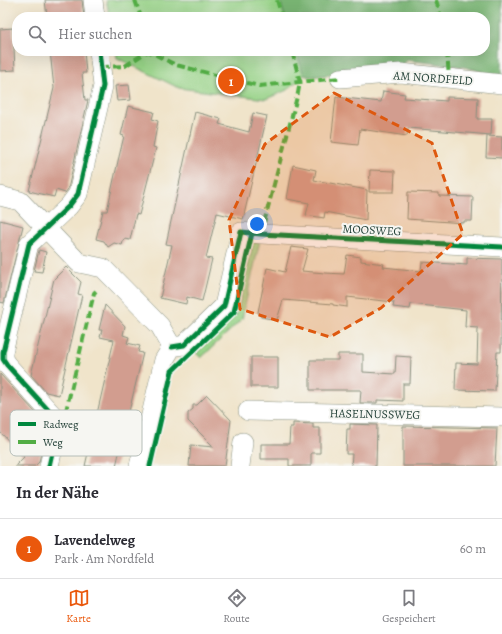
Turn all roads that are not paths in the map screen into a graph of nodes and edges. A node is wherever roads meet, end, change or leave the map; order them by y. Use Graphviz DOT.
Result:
graph roads {
  1 [pos="93,0"];
  2 [pos="94,12"];
  3 [pos="100,56"];
  4 [pos="340,78"];
  5 [pos="502,84"];
  6 [pos="0,196"];
  7 [pos="45,228"];
  8 [pos="502,247"];
  9 [pos="172,347"];
  10 [pos="48,410"];
  11 [pos="248,411"];
  12 [pos="502,417"];
  13 [pos="243,442"];
  14 [pos="142,453"];
  15 [pos="51,456"];
  16 [pos="141,456"];
  17 [pos="49,466"];
  18 [pos="139,466"];
  19 [pos="240,466"];
  1 -- 2 [label="street"];
  3 -- 7 [label="street"];
  4 -- 5 [label="street, AM NORDFELD"];
  6 -- 7 [label="street"];
  7 -- 9 [label="street"];
  7 -- 10 [label="street"];
  8 -- 9 [label="street, MOOSWEG"];
  9 -- 14 [label="street"];
  11 -- 12 [label="street, HASELNUSSWEG"];
  13 -- 19 [label="street"];
  15 -- 17 [label="street"];
  16 -- 18 [label="street"];
}
